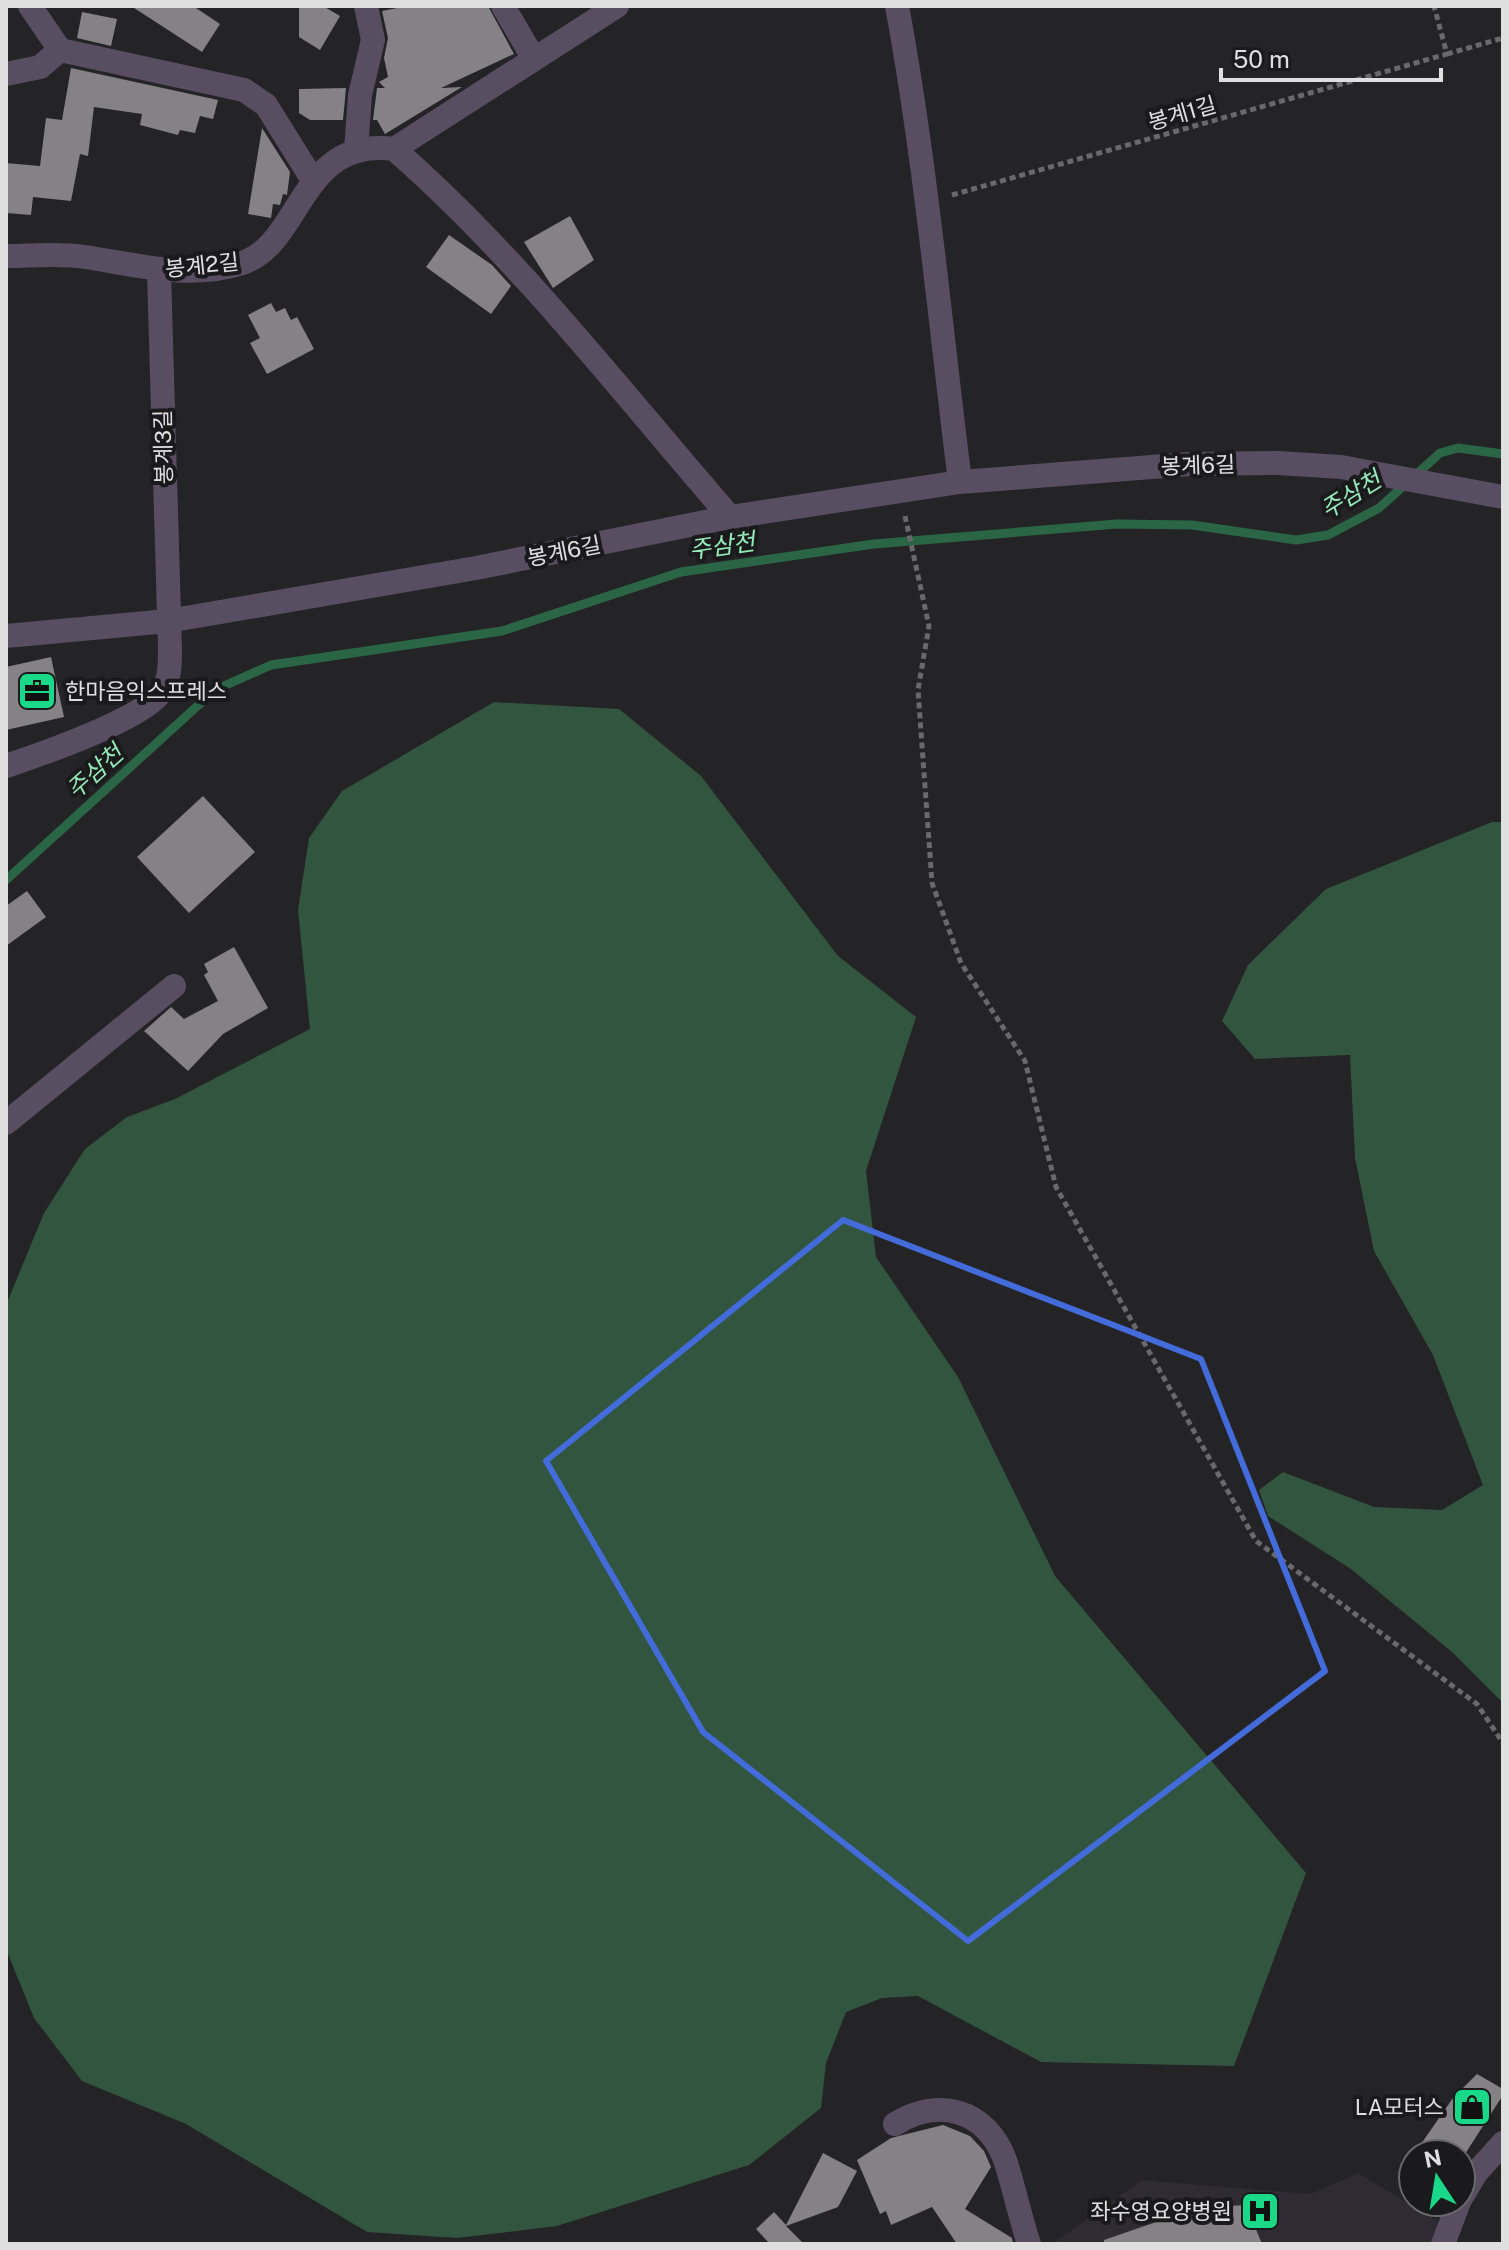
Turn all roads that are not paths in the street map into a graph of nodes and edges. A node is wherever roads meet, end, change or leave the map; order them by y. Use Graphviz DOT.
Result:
graph roads {
  1 [pos="30,6"];
  2 [pos="366,6"];
  3 [pos="503,6"];
  4 [pos="617,6"];
  5 [pos="897,6"];
  6 [pos="60,50"];
  7 [pos="534,59"];
  8 [pos="6,74"];
  9 [pos="394,149"];
  10 [pos="356,150"];
  11 [pos="314,182"];
  12 [pos="6,256"];
  13 [pos="159,272"];
  14 [pos="960,482"];
  15 [pos="1503,497"];
  16 [pos="730,517"];
  17 [pos="168,621"];
  18 [pos="6,636"];
  19 [pos="6,766"];
  20 [pos="174,986"];
  21 [pos="6,1123"];
  22 [pos="895,2124"];
  23 [pos="1503,2143"];
  24 [pos="1477,2172"];
  25 [pos="1453,2218"];
  26 [pos="1029,2244"];
  27 [pos="1443,2244"];
  1 -- 6 [label="street"];
  2 -- 10 [label="street"];
  3 -- 7 [label="street"];
  4 -- 7 [label="street"];
  5 -- 14 [label="street"];
  6 -- 8 [label="street"];
  6 -- 11 [label="street"];
  7 -- 9 [label="street"];
  9 -- 10 [label="street"];
  9 -- 16 [label="street"];
  10 -- 11 [label="street, 봉계2길"];
  11 -- 13 [label="street, 봉계2길"];
  12 -- 13 [label="street, 봉계2길"];
  13 -- 17 [label="street, 봉계3길"];
  14 -- 15 [label="street, 봉계6길"];
  14 -- 16 [label="street, 봉계6길"];
  16 -- 17 [label="street, 봉계6길"];
  17 -- 18 [label="street"];
  17 -- 19 [label="street, 봉계3길"];
  20 -- 21 [label="street"];
  22 -- 26 [label="street"];
  23 -- 24 [label="street"];
  25 -- 27 [label="street"];
}
